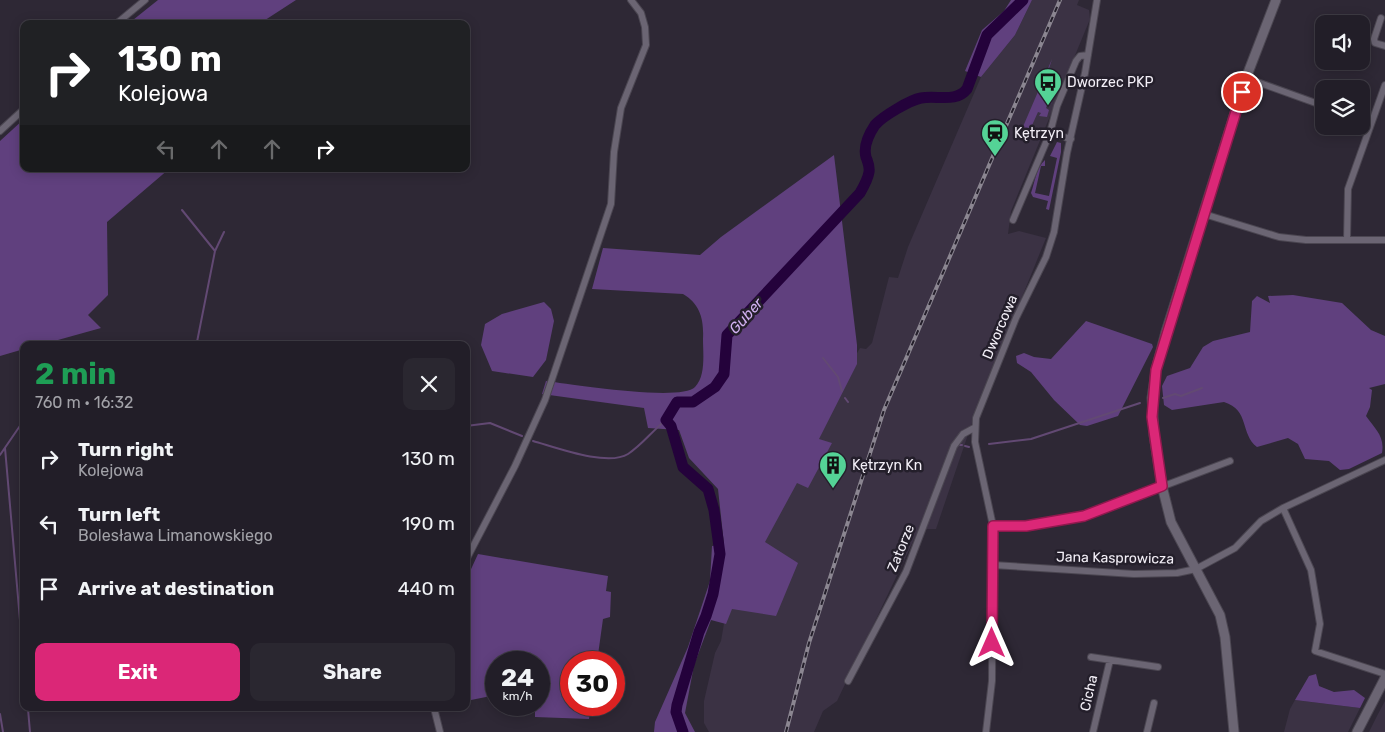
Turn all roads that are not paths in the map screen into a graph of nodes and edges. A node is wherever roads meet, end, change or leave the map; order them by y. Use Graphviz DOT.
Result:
graph roads {
  1 [pos="145,0"];
  2 [pos="631,0"];
  3 [pos="1097,0"];
  4 [pos="1276,0"];
  5 [pos="1382,18"];
  6 [pos="121,20"];
  7 [pos="1385,46"];
  8 [pos="1088,55"];
  9 [pos="1246,78"];
  10 [pos="1385,84"];
  11 [pos="1315,103"];
  12 [pos="20,113"];
  13 [pos="1371,124"];
  14 [pos="0,131"];
  15 [pos="1050,133"];
  16 [pos="1071,139"];
  17 [pos="1204,214"];
  18 [pos="1014,220"];
  19 [pos="1347,240"];
  20 [pos="1385,240"];
  21 [pos="974,428"];
  22 [pos="1385,460"];
  23 [pos="1230,461"];
  24 [pos="1162,486"];
  25 [pos="1283,508"];
  26 [pos="993,526"];
  27 [pos="470,552"];
  28 [pos="993,565"];
  29 [pos="1196,569"];
  30 [pos="1091,657"];
  31 [pos="1110,660"];
  32 [pos="1158,667"];
  33 [pos="1385,674"];
  34 [pos="1385,678"];
  35 [pos="848,681"];
  36 [pos="1382,691"];
  37 [pos="1154,703"];
  38 [pos="435,711"];
  39 [pos="440,732"];
  40 [pos="986,732"];
  41 [pos="1093,732"];
  42 [pos="1147,732"];
  43 [pos="1234,732"];
  44 [pos="1357,732"];
  1 -- 6 [label="street"];
  2 -- 27 [label="street"];
  3 -- 8 [label="street, Dworcowa"];
  4 -- 9 [label="street"];
  5 -- 7 [label="street"];
  8 -- 15 [label="street"];
  8 -- 16 [label="street, Dworcowa"];
  9 -- 11 [label="street"];
  9 -- 17 [label="street"];
  10 -- 13 [label="street"];
  12 -- 14 [label="street"];
  13 -- 19 [label="street"];
  15 -- 16 [label="street"];
  15 -- 18 [label="street"];
  16 -- 21 [label="street, Dworcowa"];
  17 -- 19 [label="street"];
  17 -- 24 [label="street"];
  19 -- 20 [label="street"];
  21 -- 26 [label="street, Dworcowa"];
  21 -- 35 [label="street, Zatorze"];
  22 -- 25 [label="street, Jana Kasprowicza"];
  23 -- 24 [label="street"];
  24 -- 26 [label="street"];
  24 -- 29 [label="street"];
  25 -- 29 [label="street, Jana Kasprowicza"];
  25 -- 33 [label="street"];
  26 -- 28 [label="street, Dworcowa"];
  28 -- 29 [label="street, Jana Kasprowicza"];
  28 -- 40 [label="street, Dworcowa"];
  29 -- 43 [label="street"];
  30 -- 31 [label="street, Cicha"];
  31 -- 32 [label="street, Cicha"];
  31 -- 41 [label="street, Cicha"];
  34 -- 36 [label="street"];
  36 -- 44 [label="street"];
  37 -- 42 [label="street"];
  38 -- 39 [label="street"];
}
